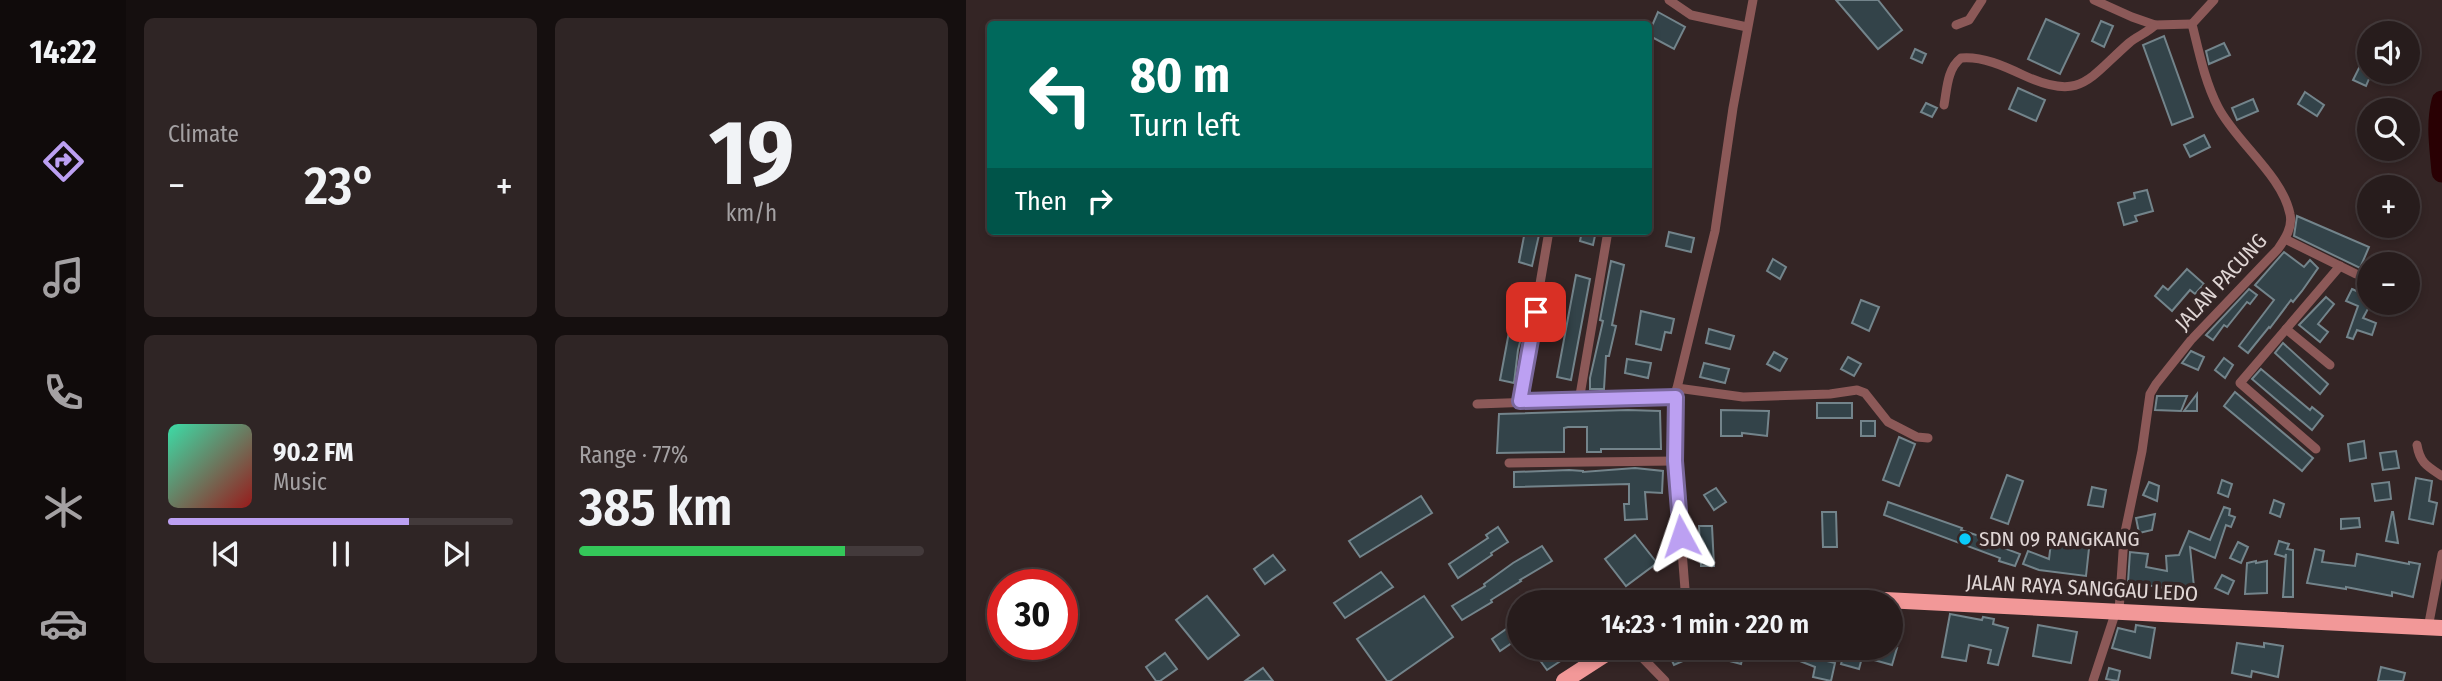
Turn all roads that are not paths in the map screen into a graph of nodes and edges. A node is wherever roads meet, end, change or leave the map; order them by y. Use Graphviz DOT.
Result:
graph roads {
  1 [pos="1670,0"];
  2 [pos="1753,0"];
  3 [pos="1982,0"];
  4 [pos="2094,0"];
  5 [pos="2214,0"];
  6 [pos="2192,24"];
  7 [pos="1956,25"];
  8 [pos="2155,25"];
  9 [pos="1747,27"];
  10 [pos="1944,105"];
  11 [pos="1548,235"];
  12 [pos="1607,235"];
  13 [pos="2285,239"];
  14 [pos="2340,266"];
  15 [pos="2356,274"];
  16 [pos="2286,328"];
  17 [pos="2330,365"];
  18 [pos="1677,392"];
  19 [pos="1520,401"];
  20 [pos="1579,401"];
  21 [pos="1477,404"];
  22 [pos="1928,438"];
  23 [pos="2417,445"];
  24 [pos="2316,449"];
  25 [pos="1675,461"];
  26 [pos="1509,463"];
  27 [pos="2442,476"];
  28 [pos="2442,554"];
  29 [pos="1685,590"];
  30 [pos="1903,601"];
  31 [pos="2117,611"];
  32 [pos="2435,628"];
  33 [pos="1596,660"];
  34 [pos="1645,660"];
  35 [pos="1564,681"];
  36 [pos="1665,681"];
  37 [pos="2093,681"];
  1 -- 9 [label="street"];
  2 -- 9 [label="street"];
  3 -- 7 [label="street"];
  4 -- 8 [label="street"];
  5 -- 6 [label="street"];
  6 -- 8 [label="street"];
  6 -- 13 [label="street, JALAN PACUNG"];
  8 -- 10 [label="street"];
  9 -- 18 [label="street"];
  11 -- 19 [label="street"];
  12 -- 20 [label="street"];
  13 -- 14 [label="street"];
  13 -- 31 [label="street, JALAN PACUNG"];
  14 -- 15 [label="street"];
  14 -- 16 [label="street"];
  16 -- 17 [label="street"];
  16 -- 24 [label="street"];
  18 -- 20 [label="street"];
  18 -- 22 [label="street"];
  18 -- 25 [label="street"];
  19 -- 20 [label="street"];
  19 -- 21 [label="street"];
  23 -- 27 [label="street"];
  25 -- 26 [label="street"];
  25 -- 29 [label="street"];
  28 -- 32 [label="street"];
  30 -- 31 [label="highway, JALAN RAYA SANGGAU LEDO"];
  31 -- 32 [label="highway, JALAN RAYA SANGGAU LEDO"];
  31 -- 37 [label="street, JALAN PACUNG"];
  33 -- 35 [label="highway"];
  34 -- 36 [label="street"];
}
